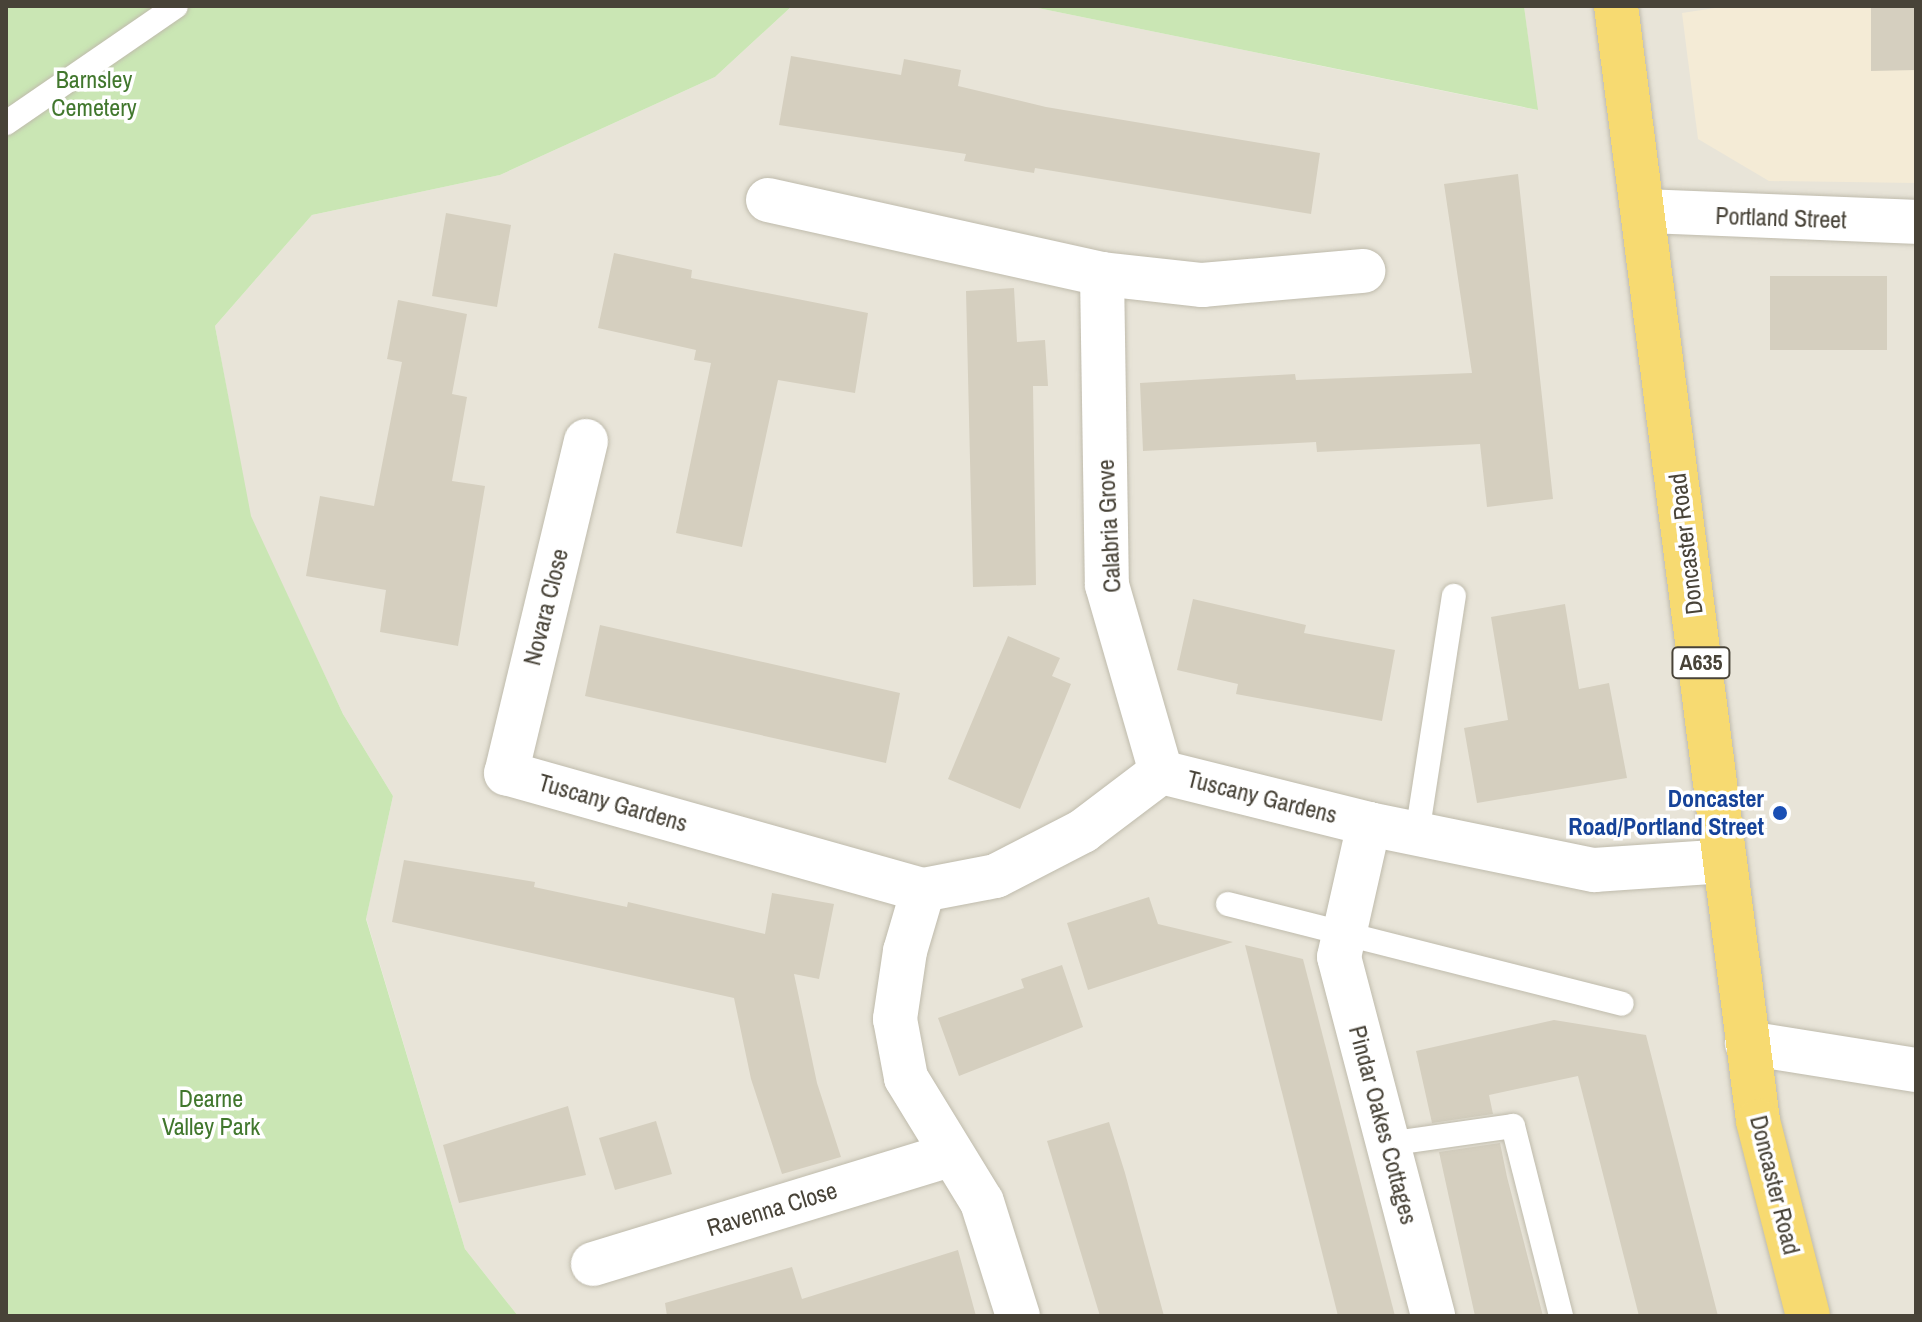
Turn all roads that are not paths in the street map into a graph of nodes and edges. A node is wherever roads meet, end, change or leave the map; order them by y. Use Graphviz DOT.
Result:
graph roads {
  1 [pos="176,6"];
  2 [pos="1616,6"];
  3 [pos="10,113"];
  4 [pos="768,200"];
  5 [pos="1646,211"];
  6 [pos="1916,222"];
  7 [pos="1363,271"];
  8 [pos="1102,274"];
  9 [pos="586,441"];
  10 [pos="1454,596"];
  11 [pos="1161,772"];
  12 [pos="506,773"];
  13 [pos="1369,824"];
  14 [pos="1417,834"];
  15 [pos="1725,861"];
  16 [pos="923,890"];
  17 [pos="1228,904"];
  18 [pos="1344,933"];
  19 [pos="1622,1004"];
  20 [pos="1747,1043"];
  21 [pos="1916,1070"];
  22 [pos="1388,1144"];
  23 [pos="952,1154"];
  24 [pos="593,1264"];
  25 [pos="1018,1316"];
  26 [pos="1433,1316"];
  27 [pos="1561,1316"];
  28 [pos="1808,1316"];
  1 -- 3 [label="lane"];
  2 -- 5 [label="highway, Doncaster Road / A635"];
  4 -- 8 [label="street"];
  5 -- 6 [label="street, Portland Street"];
  5 -- 15 [label="highway, Doncaster Road / A635"];
  7 -- 8 [label="street"];
  8 -- 11 [label="street, Calabria Grove"];
  9 -- 12 [label="street, Novara Close"];
  10 -- 14 [label="lane"];
  11 -- 13 [label="street, Tuscany Gardens"];
  11 -- 16 [label="street, Tuscany Gardens"];
  12 -- 16 [label="street, Tuscany Gardens"];
  13 -- 14 [label="street, Tuscany Gardens"];
  13 -- 18 [label="street, Pindar Oakes Cottages"];
  14 -- 15 [label="street, Tuscany Gardens"];
  15 -- 20 [label="highway, Doncaster Road / A635"];
  16 -- 23 [label="street"];
  17 -- 18 [label="lane"];
  18 -- 19 [label="lane"];
  18 -- 22 [label="street, Pindar Oakes Cottages"];
  20 -- 21 [label="street"];
  20 -- 28 [label="highway, Doncaster Road / A635"];
  22 -- 26 [label="street, Pindar Oakes Cottages"];
  22 -- 27 [label="lane"];
  23 -- 24 [label="street, Ravenna Close"];
  23 -- 25 [label="street"];
}
